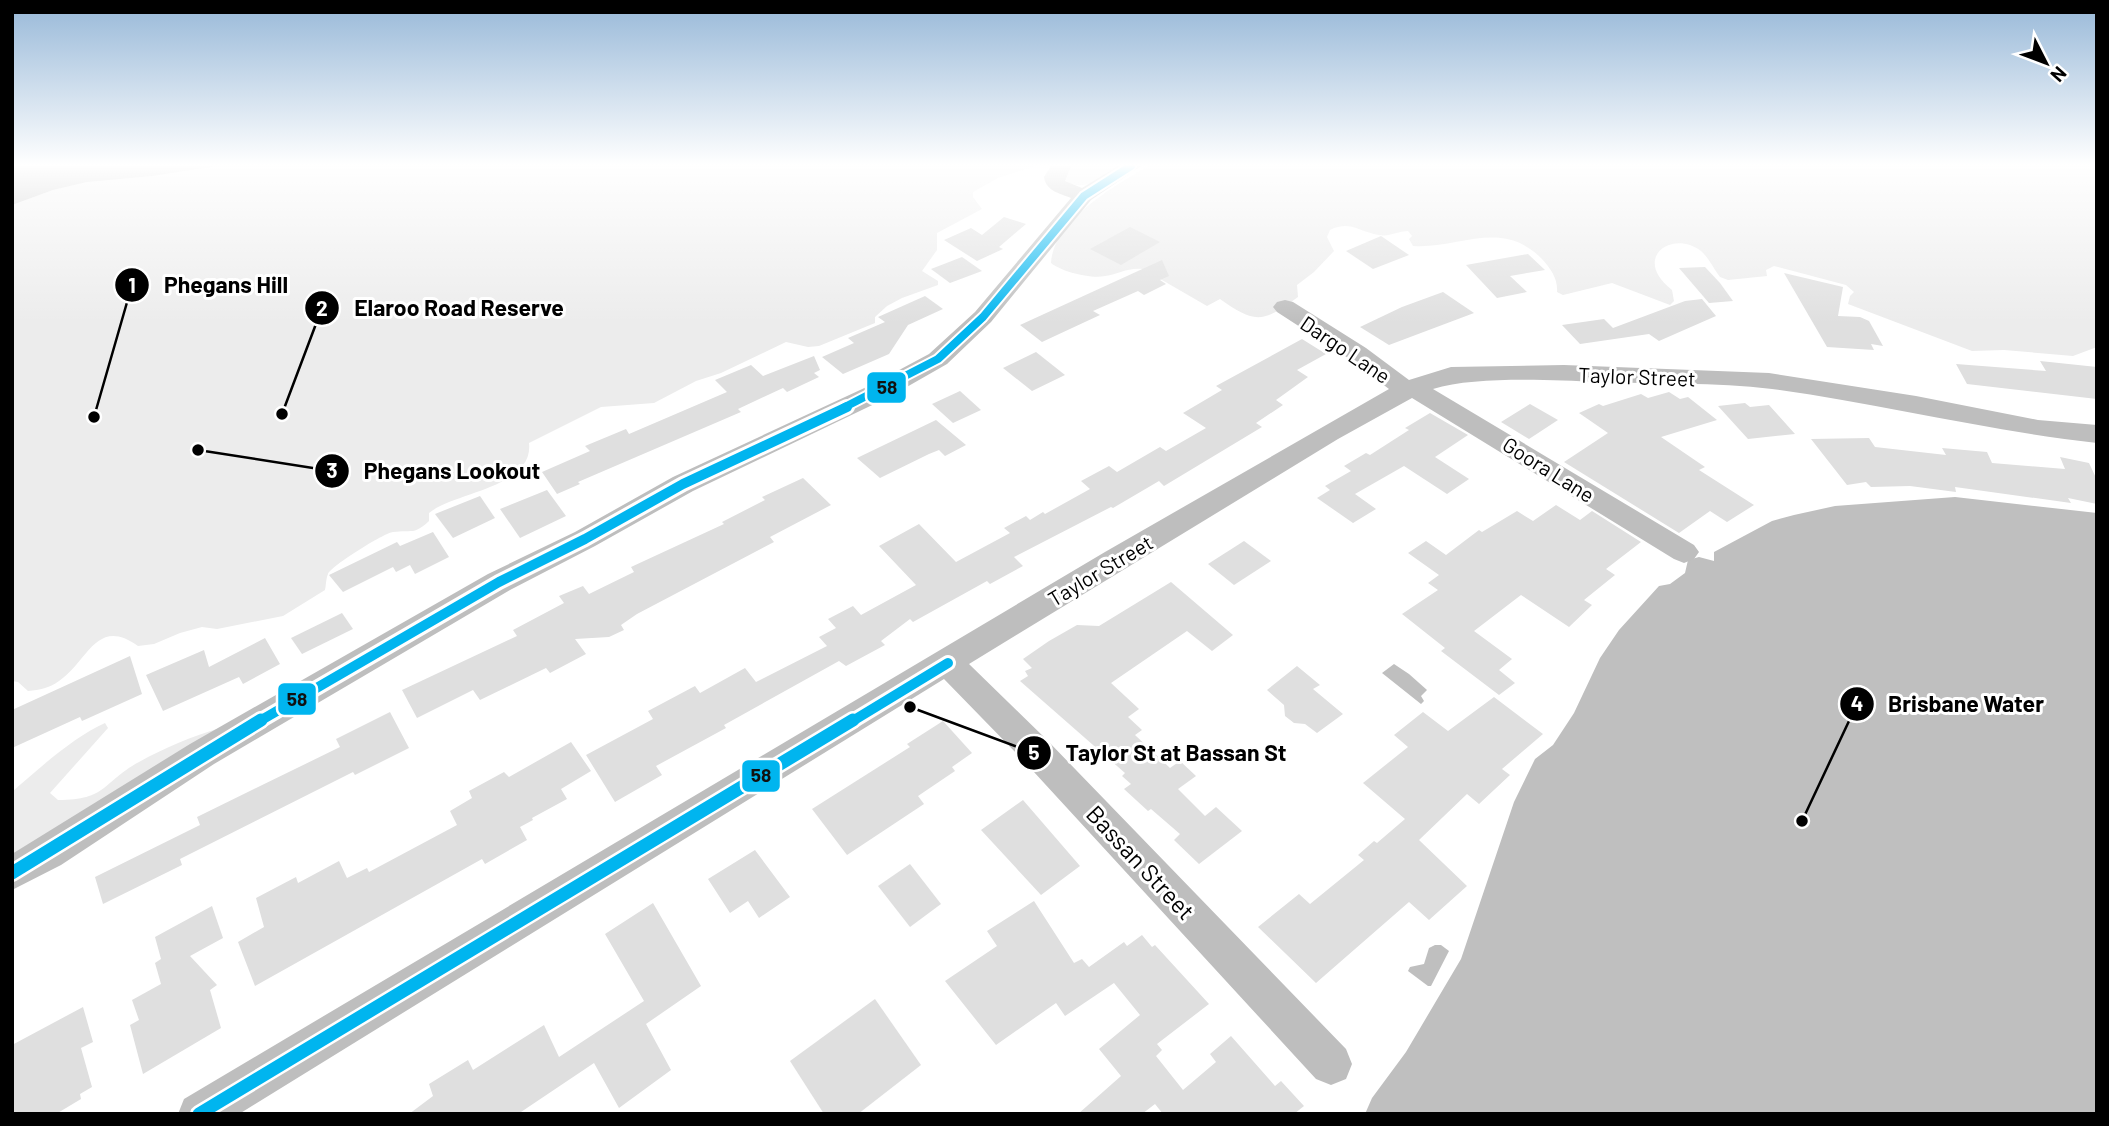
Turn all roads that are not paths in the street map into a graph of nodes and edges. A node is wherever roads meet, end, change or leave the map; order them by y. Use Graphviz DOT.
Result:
graph roads {
  1 [pos="1065,219"];
  2 [pos="1285,307"];
  3 [pos="1410,389"];
  4 [pos="2097,434"];
  5 [pos="1684,552"];
  6 [pos="948,663"];
  7 [pos="12,873"];
  8 [pos="1331,1064"];
  9 [pos="199,1114"];
  1 -- 7 [label="street"];
  2 -- 3 [label="street, Dargo Lane"];
  3 -- 4 [label="street, Taylor Street"];
  3 -- 5 [label="street, Goora Lane"];
  3 -- 6 [label="street, Taylor Street"];
  6 -- 8 [label="street, Bassan Street"];
  6 -- 9 [label="street, Taylor Street"];
}
